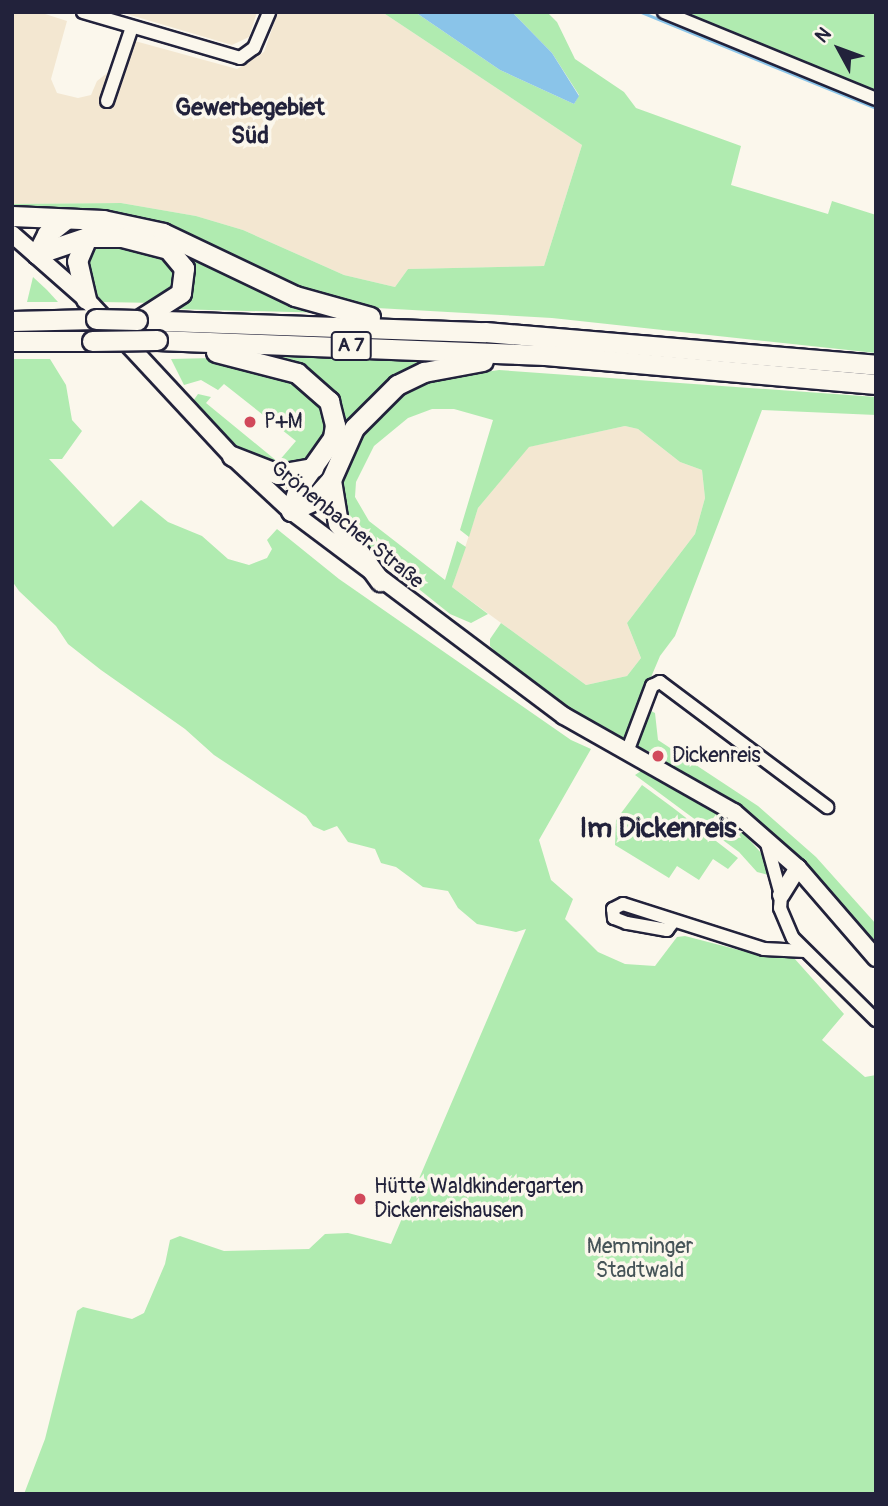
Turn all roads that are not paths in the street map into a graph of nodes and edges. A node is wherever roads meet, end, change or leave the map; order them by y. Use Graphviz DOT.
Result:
graph roads {
  1 [pos="83,12"];
  2 [pos="269,12"];
  3 [pos="664,12"];
  4 [pos="112,16"];
  5 [pos="132,27"];
  6 [pos="876,99"];
  7 [pos="107,102"];
  8 [pos="12,216"];
  9 [pos="65,220"];
  10 [pos="12,234"];
  11 [pos="86,237"];
  12 [pos="37,254"];
  13 [pos="86,299"];
  14 [pos="137,320"];
  15 [pos="12,321"];
  16 [pos="431,331"];
  17 [pos="157,340"];
  18 [pos="12,341"];
  19 [pos="545,355"];
  20 [pos="876,365"];
  21 [pos="876,384"];
  22 [pos="232,456"];
  23 [pos="313,468"];
  24 [pos="331,480"];
  25 [pos="291,512"];
  26 [pos="380,581"];
  27 [pos="627,752"];
  28 [pos="827,807"];
  29 [pos="765,837"];
  30 [pos="798,867"];
  31 [pos="782,895"];
  32 [pos="673,922"];
  33 [pos="805,951"];
  34 [pos="876,958"];
  35 [pos="876,1020"];
  1 -- 4 [label="street"];
  2 -- 5 [label="street"];
  3 -- 6 [label="street"];
  4 -- 5 [label="street"];
  5 -- 7 [label="street"];
  8 -- 9 [label="highway"];
  9 -- 12 [label="highway"];
  9 -- 16 [label="highway"];
  10 -- 12 [label="main road, Grönenbacher Straße"];
  11 -- 12 [label="highway"];
  11 -- 13 [label="highway"];
  11 -- 14 [label="highway"];
  12 -- 13 [label="main road, Grönenbacher Straße"];
  13 -- 22 [label="main road, Grönenbacher Straße"];
  14 -- 15 [label="highway, A 7, bridge"];
  14 -- 16 [label="highway, A 7"];
  16 -- 20 [label="highway, A 7"];
  17 -- 18 [label="highway, A 7, bridge"];
  17 -- 19 [label="highway, A 7"];
  17 -- 23 [label="highway"];
  19 -- 21 [label="highway, A 7"];
  19 -- 24 [label="highway, A 7"];
  22 -- 23 [label="highway"];
  22 -- 25 [label="main road, Grönenbacher Straße"];
  23 -- 25 [label="highway"];
  24 -- 25 [label="highway, A 7"];
  24 -- 26 [label="highway"];
  25 -- 26 [label="main road, Grönenbacher Straße"];
  26 -- 27 [label="main road, Grönenbacher Straße"];
  27 -- 28 [label="street"];
  27 -- 29 [label="main road, Grönenbacher Straße"];
  29 -- 30 [label="main road, Grönenbacher Straße"];
  29 -- 31 [label="street"];
  30 -- 31 [label="main road"];
  30 -- 34 [label="main road, Grönenbacher Straße"];
  31 -- 33 [label="street"];
  32 -- 33 [label="street"];
  33 -- 35 [label="street"];
}
